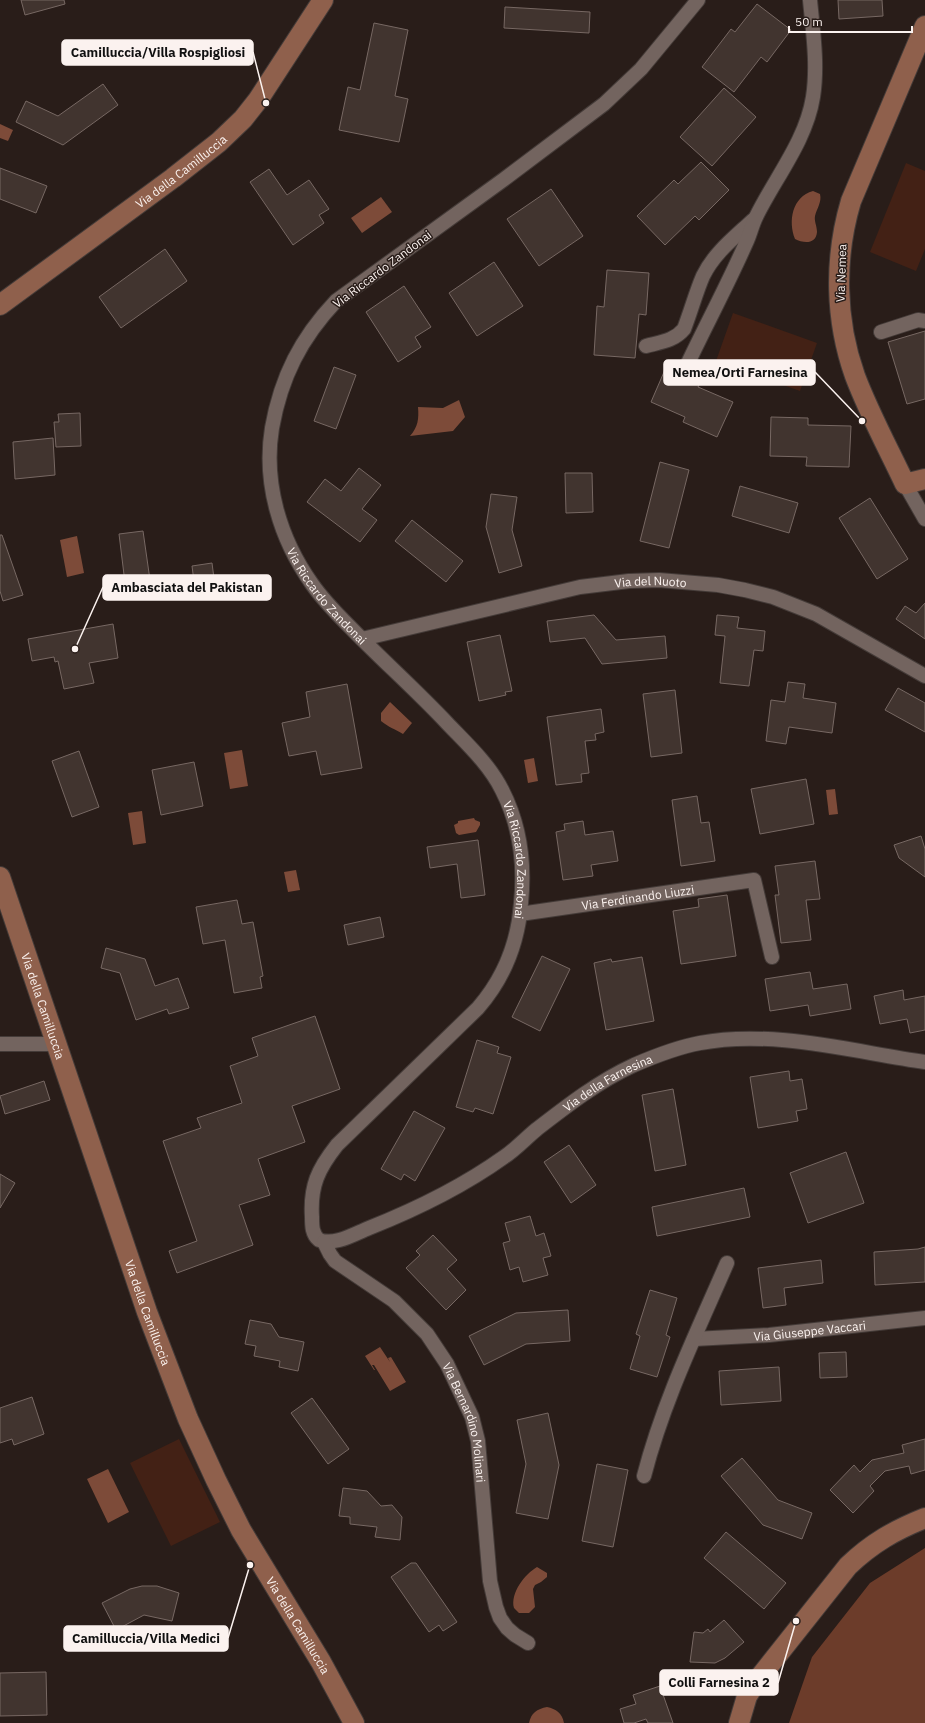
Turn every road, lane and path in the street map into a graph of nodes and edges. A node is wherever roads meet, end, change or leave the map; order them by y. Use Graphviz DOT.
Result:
graph roads {
  1 [pos="324,0"];
  2 [pos="698,0"];
  3 [pos="810,0"];
  4 [pos="925,26"];
  5 [pos="755,218"];
  6 [pos="0,305"];
  7 [pos="925,321"];
  8 [pos="881,332"];
  9 [pos="646,346"];
  10 [pos="688,363"];
  11 [pos="925,478"];
  12 [pos="905,484"];
  13 [pos="925,519"];
  14 [pos="362,640"];
  15 [pos="925,676"];
  16 [pos="0,877"];
  17 [pos="520,914"];
  18 [pos="772,957"];
  19 [pos="0,1044"];
  20 [pos="57,1044"];
  21 [pos="925,1062"];
  22 [pos="324,1242"];
  23 [pos="727,1263"];
  24 [pos="925,1318"];
  25 [pos="694,1339"];
  26 [pos="644,1476"];
  27 [pos="925,1518"];
  28 [pos="528,1643"];
  29 [pos="354,1723"];
  30 [pos="739,1723"];
  1 -- 6 [label="main road, Via della Camilluccia"];
  2 -- 14 [label="street, Via Riccardo Zandonai"];
  3 -- 5 [label="street"];
  4 -- 12 [label="main road, Via Nemea"];
  5 -- 9 [label="street"];
  5 -- 10 [label="street"];
  7 -- 8 [label="street"];
  11 -- 12 [label="main road"];
  12 -- 13 [label="street, Via Nemea"];
  14 -- 15 [label="street, Via del Nuoto"];
  14 -- 17 [label="street, Via Riccardo Zandonai"];
  16 -- 20 [label="main road, Via della Camilluccia"];
  17 -- 18 [label="street, Via Ferdinando Liuzzi"];
  17 -- 22 [label="street, Via Riccardo Zandonai"];
  19 -- 20 [label="street"];
  20 -- 29 [label="main road, Via della Camilluccia"];
  21 -- 22 [label="street, Via della Farnesina"];
  22 -- 28 [label="street, Via Bernardino Molinari"];
  23 -- 25 [label="street"];
  24 -- 25 [label="street, Via Giuseppe Vaccari"];
  25 -- 26 [label="street"];
  27 -- 30 [label="main road"];
}
